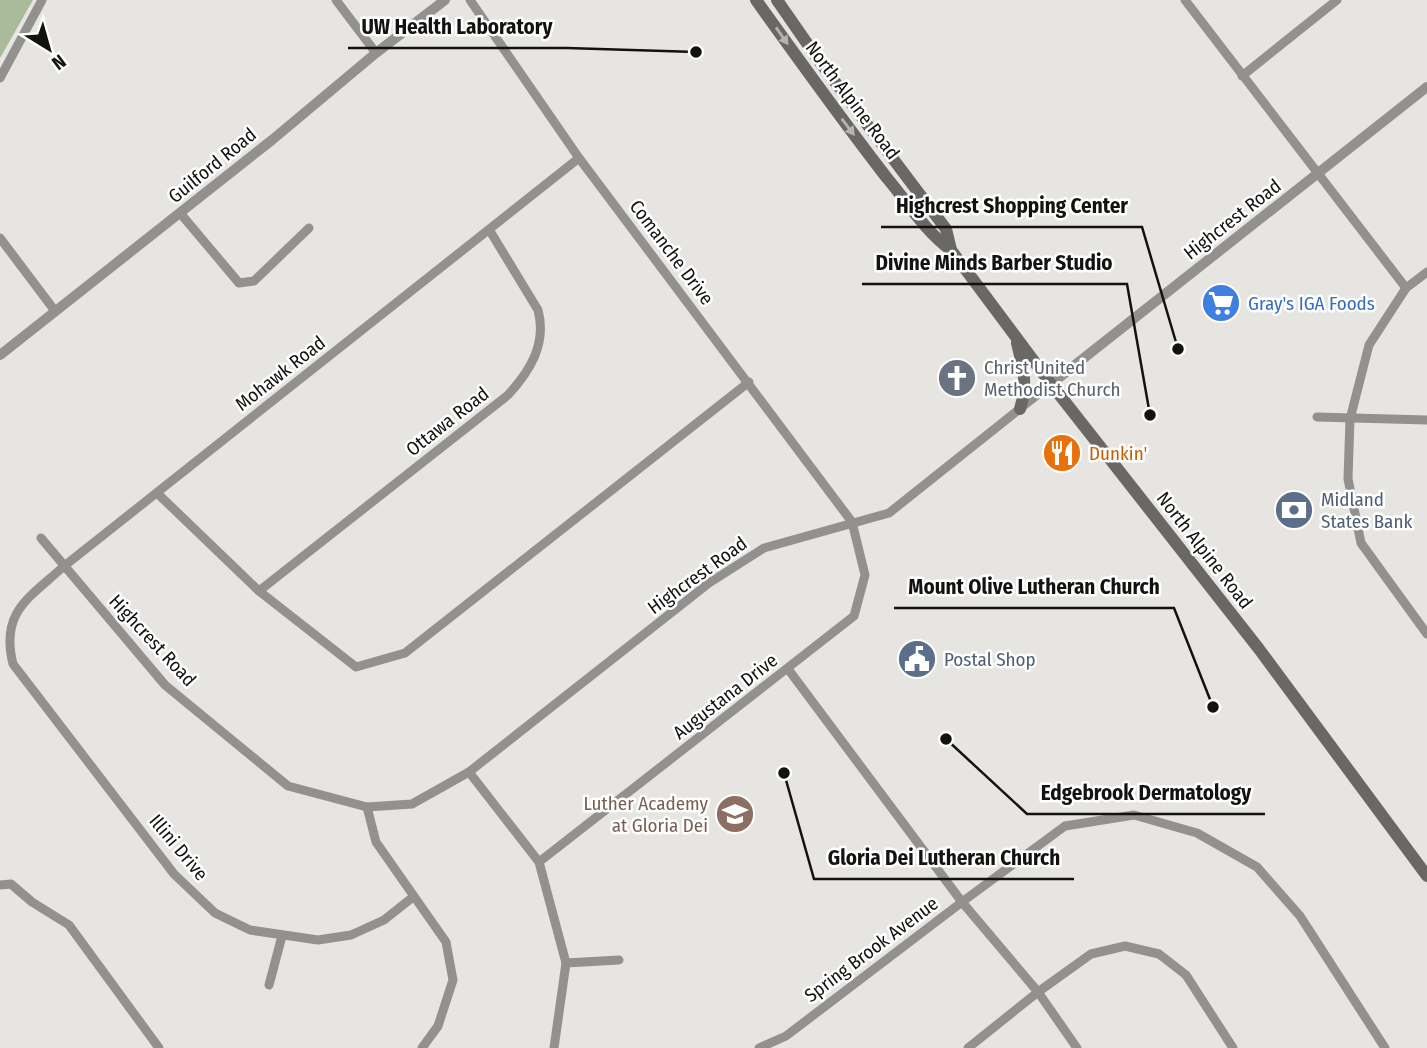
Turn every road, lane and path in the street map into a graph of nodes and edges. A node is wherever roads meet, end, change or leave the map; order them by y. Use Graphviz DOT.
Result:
graph roads {
  1 [pos="42,0"];
  2 [pos="336,0"];
  3 [pos="445,0"];
  4 [pos="470,0"];
  5 [pos="757,0"];
  6 [pos="777,0"];
  7 [pos="1186,0"];
  8 [pos="1337,0"];
  9 [pos="376,53"];
  10 [pos="1242,76"];
  11 [pos="0,78"];
  12 [pos="1427,87"];
  13 [pos="579,158"];
  14 [pos="1317,174"];
  15 [pos="180,213"];
  16 [pos="309,228"];
  17 [pos="490,231"];
  18 [pos="0,238"];
  19 [pos="951,250"];
  20 [pos="1427,272"];
  21 [pos="1406,288"];
  22 [pos="55,311"];
  23 [pos="1015,335"];
  24 [pos="0,355"];
  25 [pos="749,382"];
  26 [pos="1051,384"];
  27 [pos="1020,409"];
  28 [pos="1317,417"];
  29 [pos="1350,419"];
  30 [pos="1427,420"];
  31 [pos="157,492"];
  32 [pos="852,522"];
  33 [pos="41,538"];
  34 [pos="64,567"];
  35 [pos="259,591"];
  36 [pos="11,623"];
  37 [pos="1427,634"];
  38 [pos="788,668"];
  39 [pos="469,772"];
  40 [pos="367,807"];
  41 [pos="539,862"];
  42 [pos="1427,876"];
  43 [pos="0,885"];
  44 [pos="413,897"];
  45 [pos="962,902"];
  46 [pos="282,936"];
  47 [pos="619,960"];
  48 [pos="566,963"];
  49 [pos="269,985"];
  50 [pos="1038,992"];
  51 [pos="157,1047"];
  52 [pos="422,1048"];
  53 [pos="554,1048"];
  54 [pos="759,1048"];
  55 [pos="968,1048"];
  56 [pos="1077,1048"];
  57 [pos="1233,1048"];
  58 [pos="1385,1048"];
  1 -- 11 [label="street"];
  2 -- 9 [label="street"];
  3 -- 9 [label="street, Guilford Road"];
  4 -- 13 [label="street, Comanche Drive"];
  5 -- 19 [label="main road, North Alpine Road, one-way"];
  6 -- 19 [label="main road, North Alpine Road"];
  7 -- 10 [label="street"];
  8 -- 10 [label="street"];
  9 -- 15 [label="street, Guilford Road"];
  10 -- 14 [label="street"];
  12 -- 14 [label="street, Highcrest Road"];
  13 -- 17 [label="street, Mohawk Road"];
  13 -- 25 [label="street, Comanche Drive"];
  14 -- 21 [label="street"];
  14 -- 26 [label="street, Highcrest Road"];
  15 -- 16 [label="street"];
  15 -- 22 [label="street, Guilford Road"];
  17 -- 31 [label="street, Mohawk Road"];
  17 -- 35 [label="street, Ottawa Road"];
  18 -- 22 [label="street"];
  19 -- 23 [label="main road, North Alpine Road"];
  20 -- 21 [label="street"];
  21 -- 29 [label="street"];
  22 -- 24 [label="street, Guilford Road"];
  23 -- 26 [label="main road, North Alpine Road"];
  23 -- 27 [label="main road"];
  25 -- 32 [label="street, Comanche Drive"];
  25 -- 35 [label="street"];
  26 -- 27 [label="street, Highcrest Road"];
  26 -- 42 [label="main road, North Alpine Road"];
  27 -- 32 [label="street, Highcrest Road"];
  28 -- 29 [label="street"];
  29 -- 30 [label="street"];
  29 -- 37 [label="street"];
  31 -- 34 [label="street, Mohawk Road"];
  31 -- 35 [label="street"];
  32 -- 38 [label="street, Augustana Drive"];
  32 -- 39 [label="street, Highcrest Road"];
  33 -- 34 [label="street, Highcrest Road"];
  34 -- 36 [label="street, Mohawk Road"];
  34 -- 40 [label="street, Highcrest Road"];
  36 -- 46 [label="street, Illini Drive"];
  38 -- 41 [label="street, Augustana Drive"];
  38 -- 45 [label="street"];
  39 -- 40 [label="street, Highcrest Road"];
  39 -- 41 [label="street"];
  40 -- 44 [label="street"];
  41 -- 48 [label="street"];
  43 -- 51 [label="street"];
  44 -- 46 [label="street, Illini Drive"];
  44 -- 52 [label="street"];
  45 -- 50 [label="street"];
  45 -- 54 [label="street, Spring Brook Avenue"];
  45 -- 58 [label="street, Spring Brook Avenue"];
  46 -- 49 [label="street"];
  47 -- 48 [label="street"];
  48 -- 53 [label="street"];
  50 -- 55 [label="street"];
  50 -- 56 [label="street"];
  50 -- 57 [label="street"];
}
